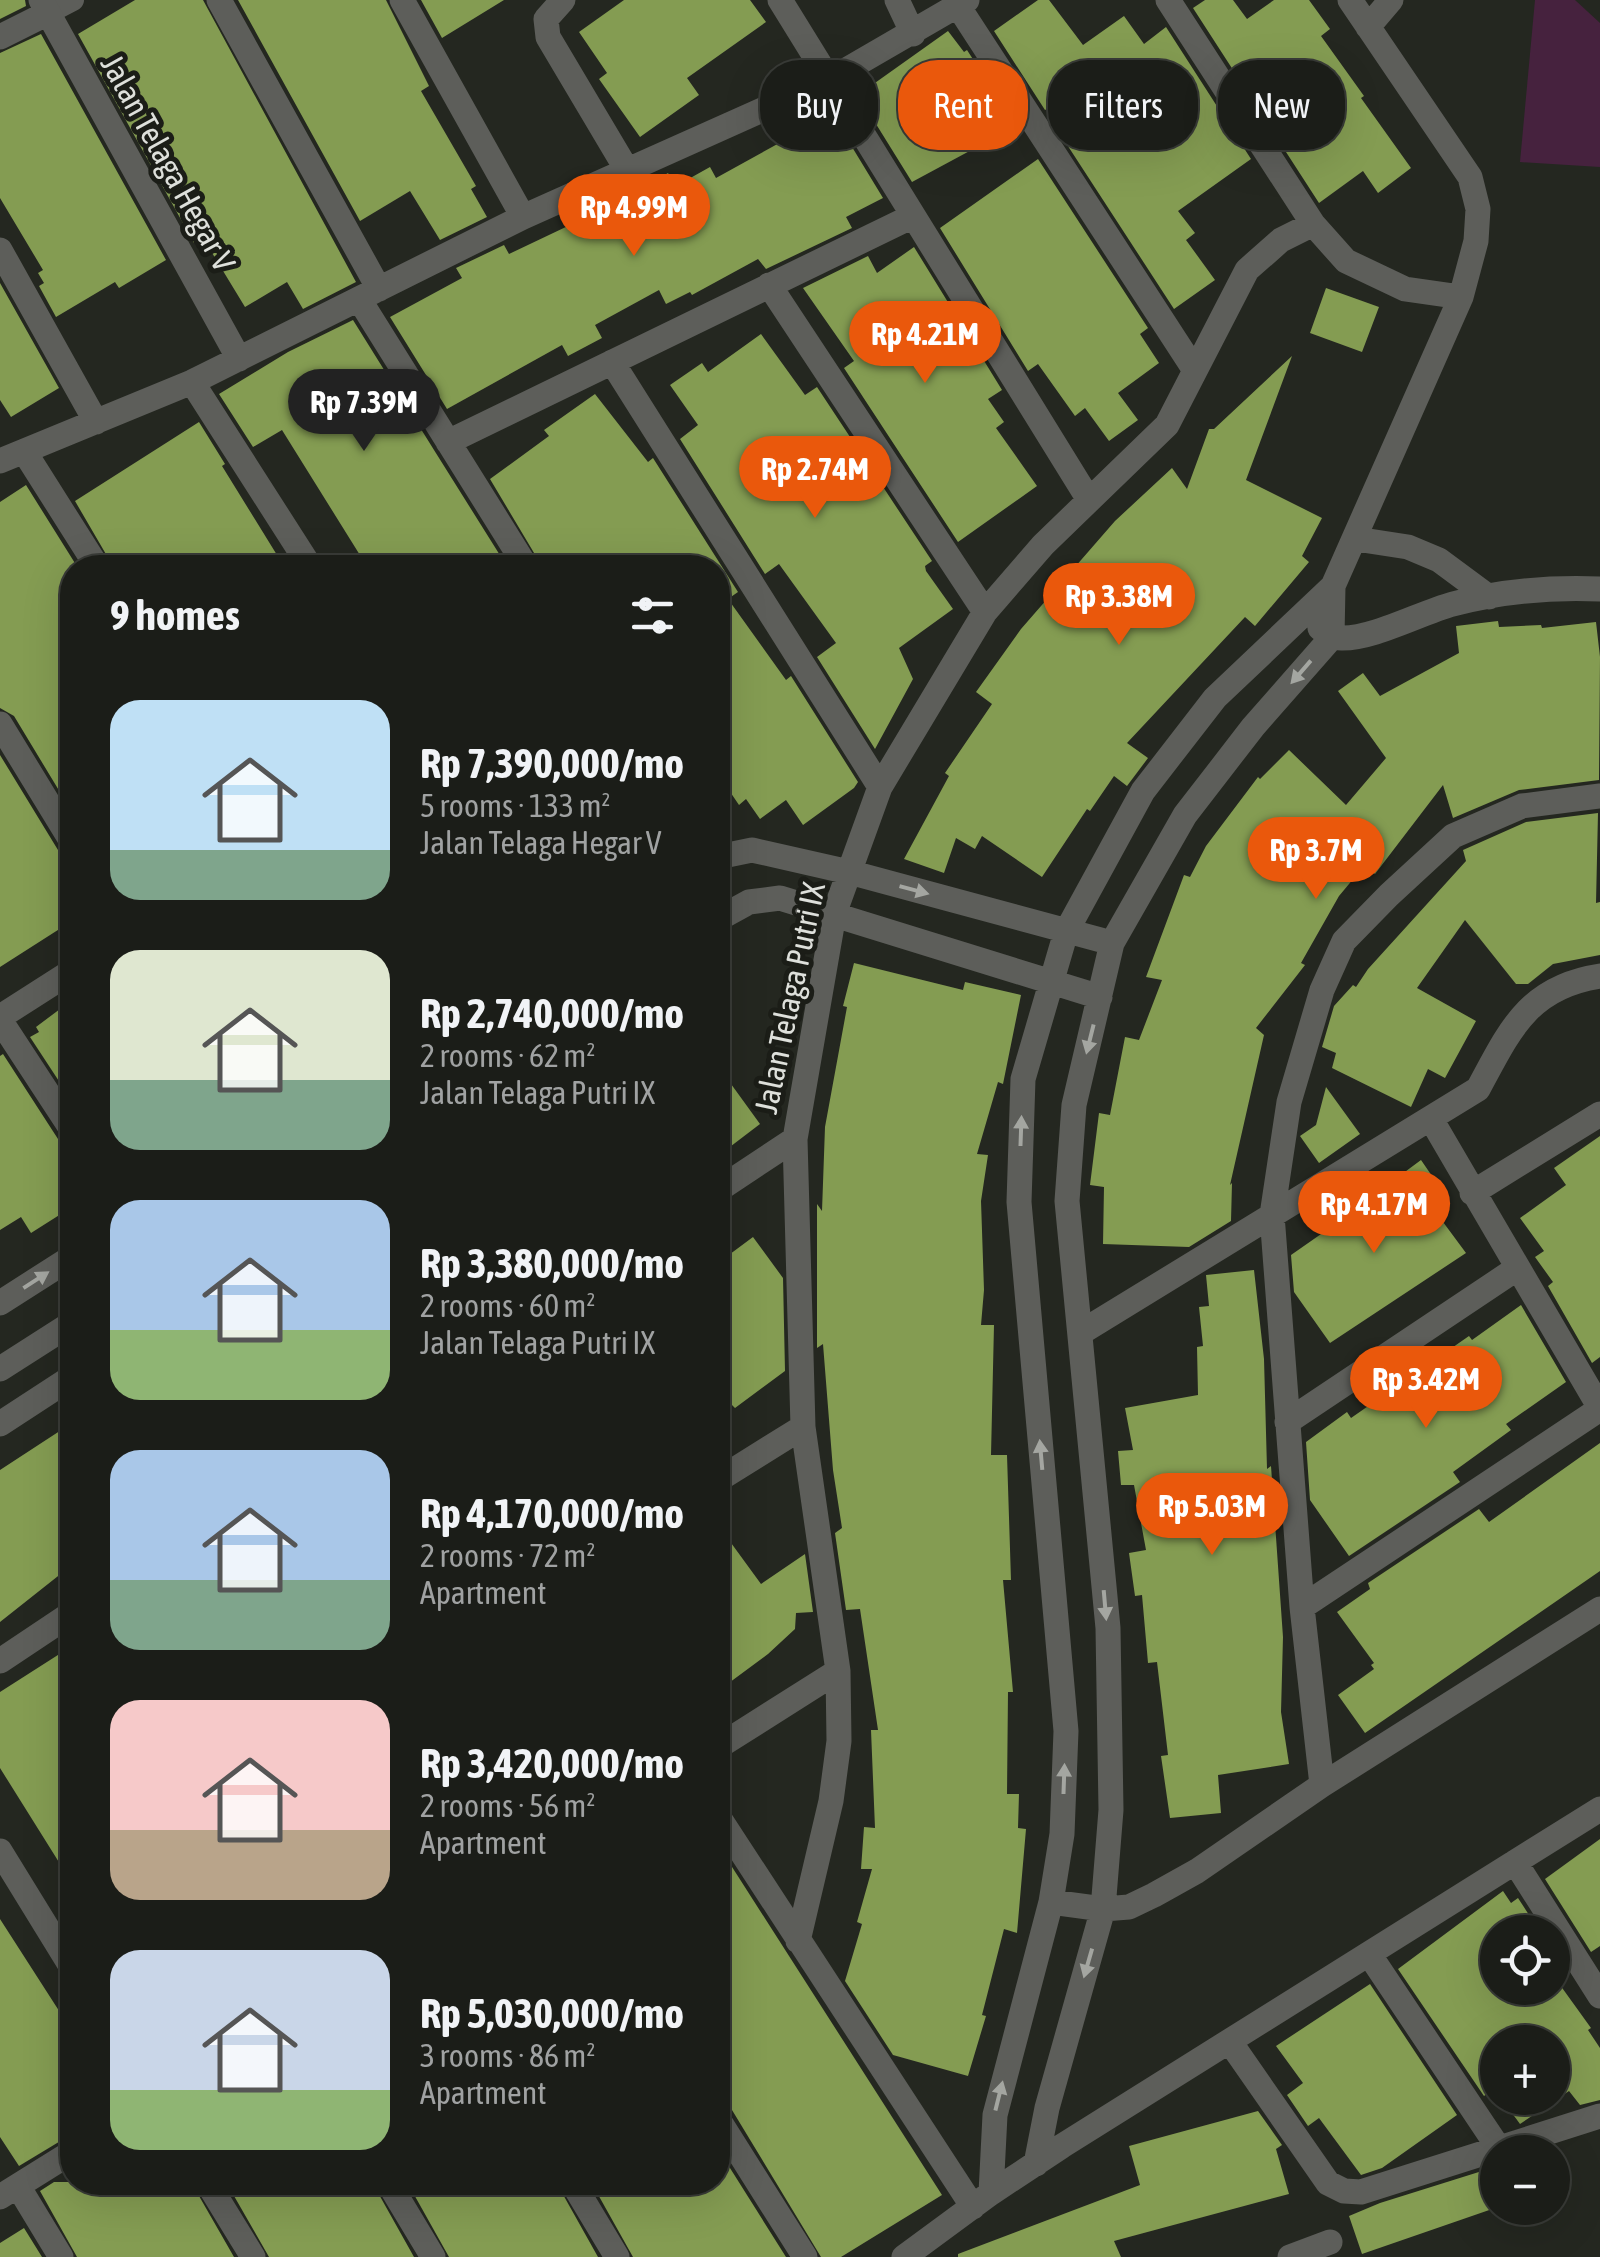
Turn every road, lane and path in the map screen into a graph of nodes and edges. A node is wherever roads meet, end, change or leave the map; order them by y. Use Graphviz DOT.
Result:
graph roads {
  1 [pos="73,0"];
  2 [pos="219,0"];
  3 [pos="402,0"];
  4 [pos="563,0"];
  5 [pos="780,0"];
  6 [pos="897,0"];
  7 [pos="1168,0"];
  8 [pos="1350,0"];
  9 [pos="1391,0"];
  10 [pos="963,3"];
  11 [pos="44,6"];
  12 [pos="1368,27"];
  13 [pos="913,34"];
  14 [pos="0,38"];
  15 [pos="817,60"];
  16 [pos="866,60"];
  17 [pos="760,111"];
  18 [pos="872,150"];
  19 [pos="628,170"];
  20 [pos="913,216"];
  21 [pos="523,218"];
  22 [pos="1312,224"];
  23 [pos="0,250"];
  24 [pos="769,286"];
  25 [pos="369,294"];
  26 [pos="1461,296"];
  27 [pos="238,359"];
  28 [pos="612,362"];
  29 [pos="1194,369"];
  30 [pos="192,382"];
  31 [pos="96,422"];
  32 [pos="448,442"];
  33 [pos="24,451"];
  34 [pos="0,461"];
  35 [pos="1089,500"];
  36 [pos="1356,539"];
  37 [pos="90,555"];
  38 [pos="303,555"];
  39 [pos="519,555"];
  40 [pos="1333,586"];
  41 [pos="1600,588"];
  42 [pos="1489,597"];
  43 [pos="985,612"];
  44 [pos="1304,616"];
  45 [pos="1332,637"];
  46 [pos="0,724"];
  47 [pos="880,787"];
  48 [pos="1600,796"];
  49 [pos="60,822"];
  50 [pos="730,855"];
  51 [pos="849,872"];
  52 [pos="730,912"];
  53 [pos="834,914"];
  54 [pos="1066,932"];
  55 [pos="1112,943"];
  56 [pos="1600,976"];
  57 [pos="60,978"];
  58 [pos="1049,983"];
  59 [pos="1100,997"];
  60 [pos="0,1018"];
  61 [pos="60,1111"];
  62 [pos="1600,1114"];
  63 [pos="1430,1119"];
  64 [pos="794,1139"];
  65 [pos="730,1182"];
  66 [pos="1472,1193"];
  67 [pos="1272,1215"];
  68 [pos="60,1264"];
  69 [pos="1516,1269"];
  70 [pos="0,1303"];
  71 [pos="60,1331"];
  72 [pos="1080,1333"];
  73 [pos="0,1369"];
  74 [pos="60,1385"];
  75 [pos="1600,1408"];
  76 [pos="1288,1422"];
  77 [pos="0,1424"];
  78 [pos="803,1427"];
  79 [pos="730,1473"];
  80 [pos="1302,1607"];
  81 [pos="1600,1609"];
  82 [pos="60,1627"];
  83 [pos="0,1661"];
  84 [pos="838,1671"];
  85 [pos="730,1740"];
  86 [pos="1322,1785"];
  87 [pos="1600,1809"];
  88 [pos="730,1835"];
  89 [pos="0,1852"];
  90 [pos="1516,1862"];
  91 [pos="1051,1902"];
  92 [pos="1103,1909"];
  93 [pos="798,1940"];
  94 [pos="60,1949"];
  95 [pos="1369,1954"];
  96 [pos="1600,1996"];
  97 [pos="1230,2042"];
  98 [pos="1600,2116"];
  99 [pos="1490,2135"];
  100 [pos="1544,2135"];
  101 [pos="730,2138"];
  102 [pos="1480,2156"];
  103 [pos="60,2160"];
  104 [pos="1036,2164"];
  105 [pos="9,2192"];
  106 [pos="214,2195"];
  107 [pos="396,2195"];
  108 [pos="580,2195"];
  109 [pos="982,2200"];
  110 [pos="1330,2242"];
  111 [pos="61,2257"];
  112 [pos="253,2257"];
  113 [pos="433,2257"];
  114 [pos="617,2257"];
  115 [pos="805,2257"];
  116 [pos="904,2257"];
  117 [pos="1290,2257"];
  1 -- 11 [label="lane"];
  2 -- 25 [label="street"];
  3 -- 21 [label="street"];
  4 -- 19 [label="street"];
  5 -- 15 [label="street"];
  6 -- 13 [label="street"];
  7 -- 22 [label="street"];
  8 -- 12 [label="street"];
  9 -- 12 [label="street"];
  10 -- 13 [label="street"];
  10 -- 29 [label="street"];
  11 -- 14 [label="street"];
  11 -- 27 [label="street, Jalan Telaga Hegar V"];
  12 -- 26 [label="street"];
  13 -- 16 [label="street"];
  17 -- 19 [label="street"];
  18 -- 20 [label="street"];
  19 -- 21 [label="street"];
  20 -- 24 [label="street"];
  20 -- 35 [label="street"];
  21 -- 25 [label="street"];
  22 -- 26 [label="street"];
  22 -- 29 [label="street, Jalan Telaga Putri IX"];
  23 -- 31 [label="street"];
  24 -- 28 [label="street"];
  24 -- 43 [label="street"];
  25 -- 27 [label="street"];
  25 -- 32 [label="street"];
  26 -- 36 [label="street"];
  27 -- 30 [label="street"];
  28 -- 32 [label="street"];
  28 -- 47 [label="street"];
  29 -- 35 [label="street, Jalan Telaga Putri IX"];
  30 -- 31 [label="street"];
  30 -- 38 [label="street"];
  31 -- 33 [label="street"];
  32 -- 39 [label="street"];
  33 -- 34 [label="street"];
  33 -- 37 [label="street"];
  35 -- 43 [label="street, Jalan Telaga Putri IX"];
  36 -- 40 [label="street"];
  36 -- 42 [label="street"];
  40 -- 44 [label="street"];
  40 -- 45 [label="street"];
  41 -- 42 [label="street"];
  42 -- 45 [label="street"];
  43 -- 47 [label="street, Jalan Telaga Putri IX"];
  44 -- 45 [label="street"];
  44 -- 54 [label="street"];
  45 -- 55 [label="street, one-way"];
  46 -- 49 [label="street"];
  47 -- 51 [label="street, Jalan Telaga Putri IX"];
  48 -- 67 [label="street"];
  50 -- 51 [label="street"];
  51 -- 53 [label="street, Jalan Telaga Putri IX"];
  51 -- 54 [label="street, one-way"];
  52 -- 53 [label="street"];
  53 -- 58 [label="street"];
  53 -- 64 [label="street, Jalan Telaga Putri IX"];
  54 -- 55 [label="street"];
  54 -- 58 [label="street"];
  55 -- 59 [label="street"];
  56 -- 63 [label="street"];
  57 -- 60 [label="street"];
  58 -- 59 [label="street"];
  91 -- 58 [label="street, one-way"];
  59 -- 72 [label="street, one-way"];
  60 -- 61 [label="street"];
  62 -- 66 [label="street"];
  63 -- 66 [label="street"];
  63 -- 67 [label="street"];
  64 -- 65 [label="street"];
  64 -- 78 [label="street, Jalan Telaga Putri IX"];
  66 -- 69 [label="street"];
  67 -- 72 [label="street"];
  67 -- 76 [label="street"];
  70 -- 68 [label="street, one-way"];
  69 -- 75 [label="street"];
  69 -- 76 [label="street"];
  71 -- 73 [label="street"];
  72 -- 92 [label="street, one-way"];
  74 -- 77 [label="street"];
  75 -- 80 [label="street"];
  76 -- 80 [label="street"];
  78 -- 79 [label="street"];
  78 -- 84 [label="street, Jalan Telaga Putri IX"];
  80 -- 86 [label="street"];
  81 -- 86 [label="street"];
  82 -- 83 [label="street"];
  84 -- 85 [label="street"];
  84 -- 93 [label="street, Jalan Telaga Putri IX"];
  86 -- 92 [label="street"];
  87 -- 90 [label="street"];
  88 -- 93 [label="street"];
  89 -- 94 [label="street"];
  90 -- 95 [label="street"];
  90 -- 96 [label="street"];
  91 -- 92 [label="street"];
  109 -- 91 [label="street, one-way"];
  92 -- 104 [label="street, one-way"];
  93 -- 109 [label="street"];
  95 -- 97 [label="street"];
  95 -- 99 [label="street"];
  97 -- 102 [label="street"];
  97 -- 104 [label="street"];
  98 -- 100 [label="street"];
  101 -- 115 [label="street"];
  103 -- 105 [label="street"];
  104 -- 109 [label="street"];
  105 -- 111 [label="street"];
  106 -- 112 [label="street"];
  107 -- 113 [label="street"];
  108 -- 114 [label="street"];
  109 -- 116 [label="street"];
  110 -- 117 [label="street"];
}
